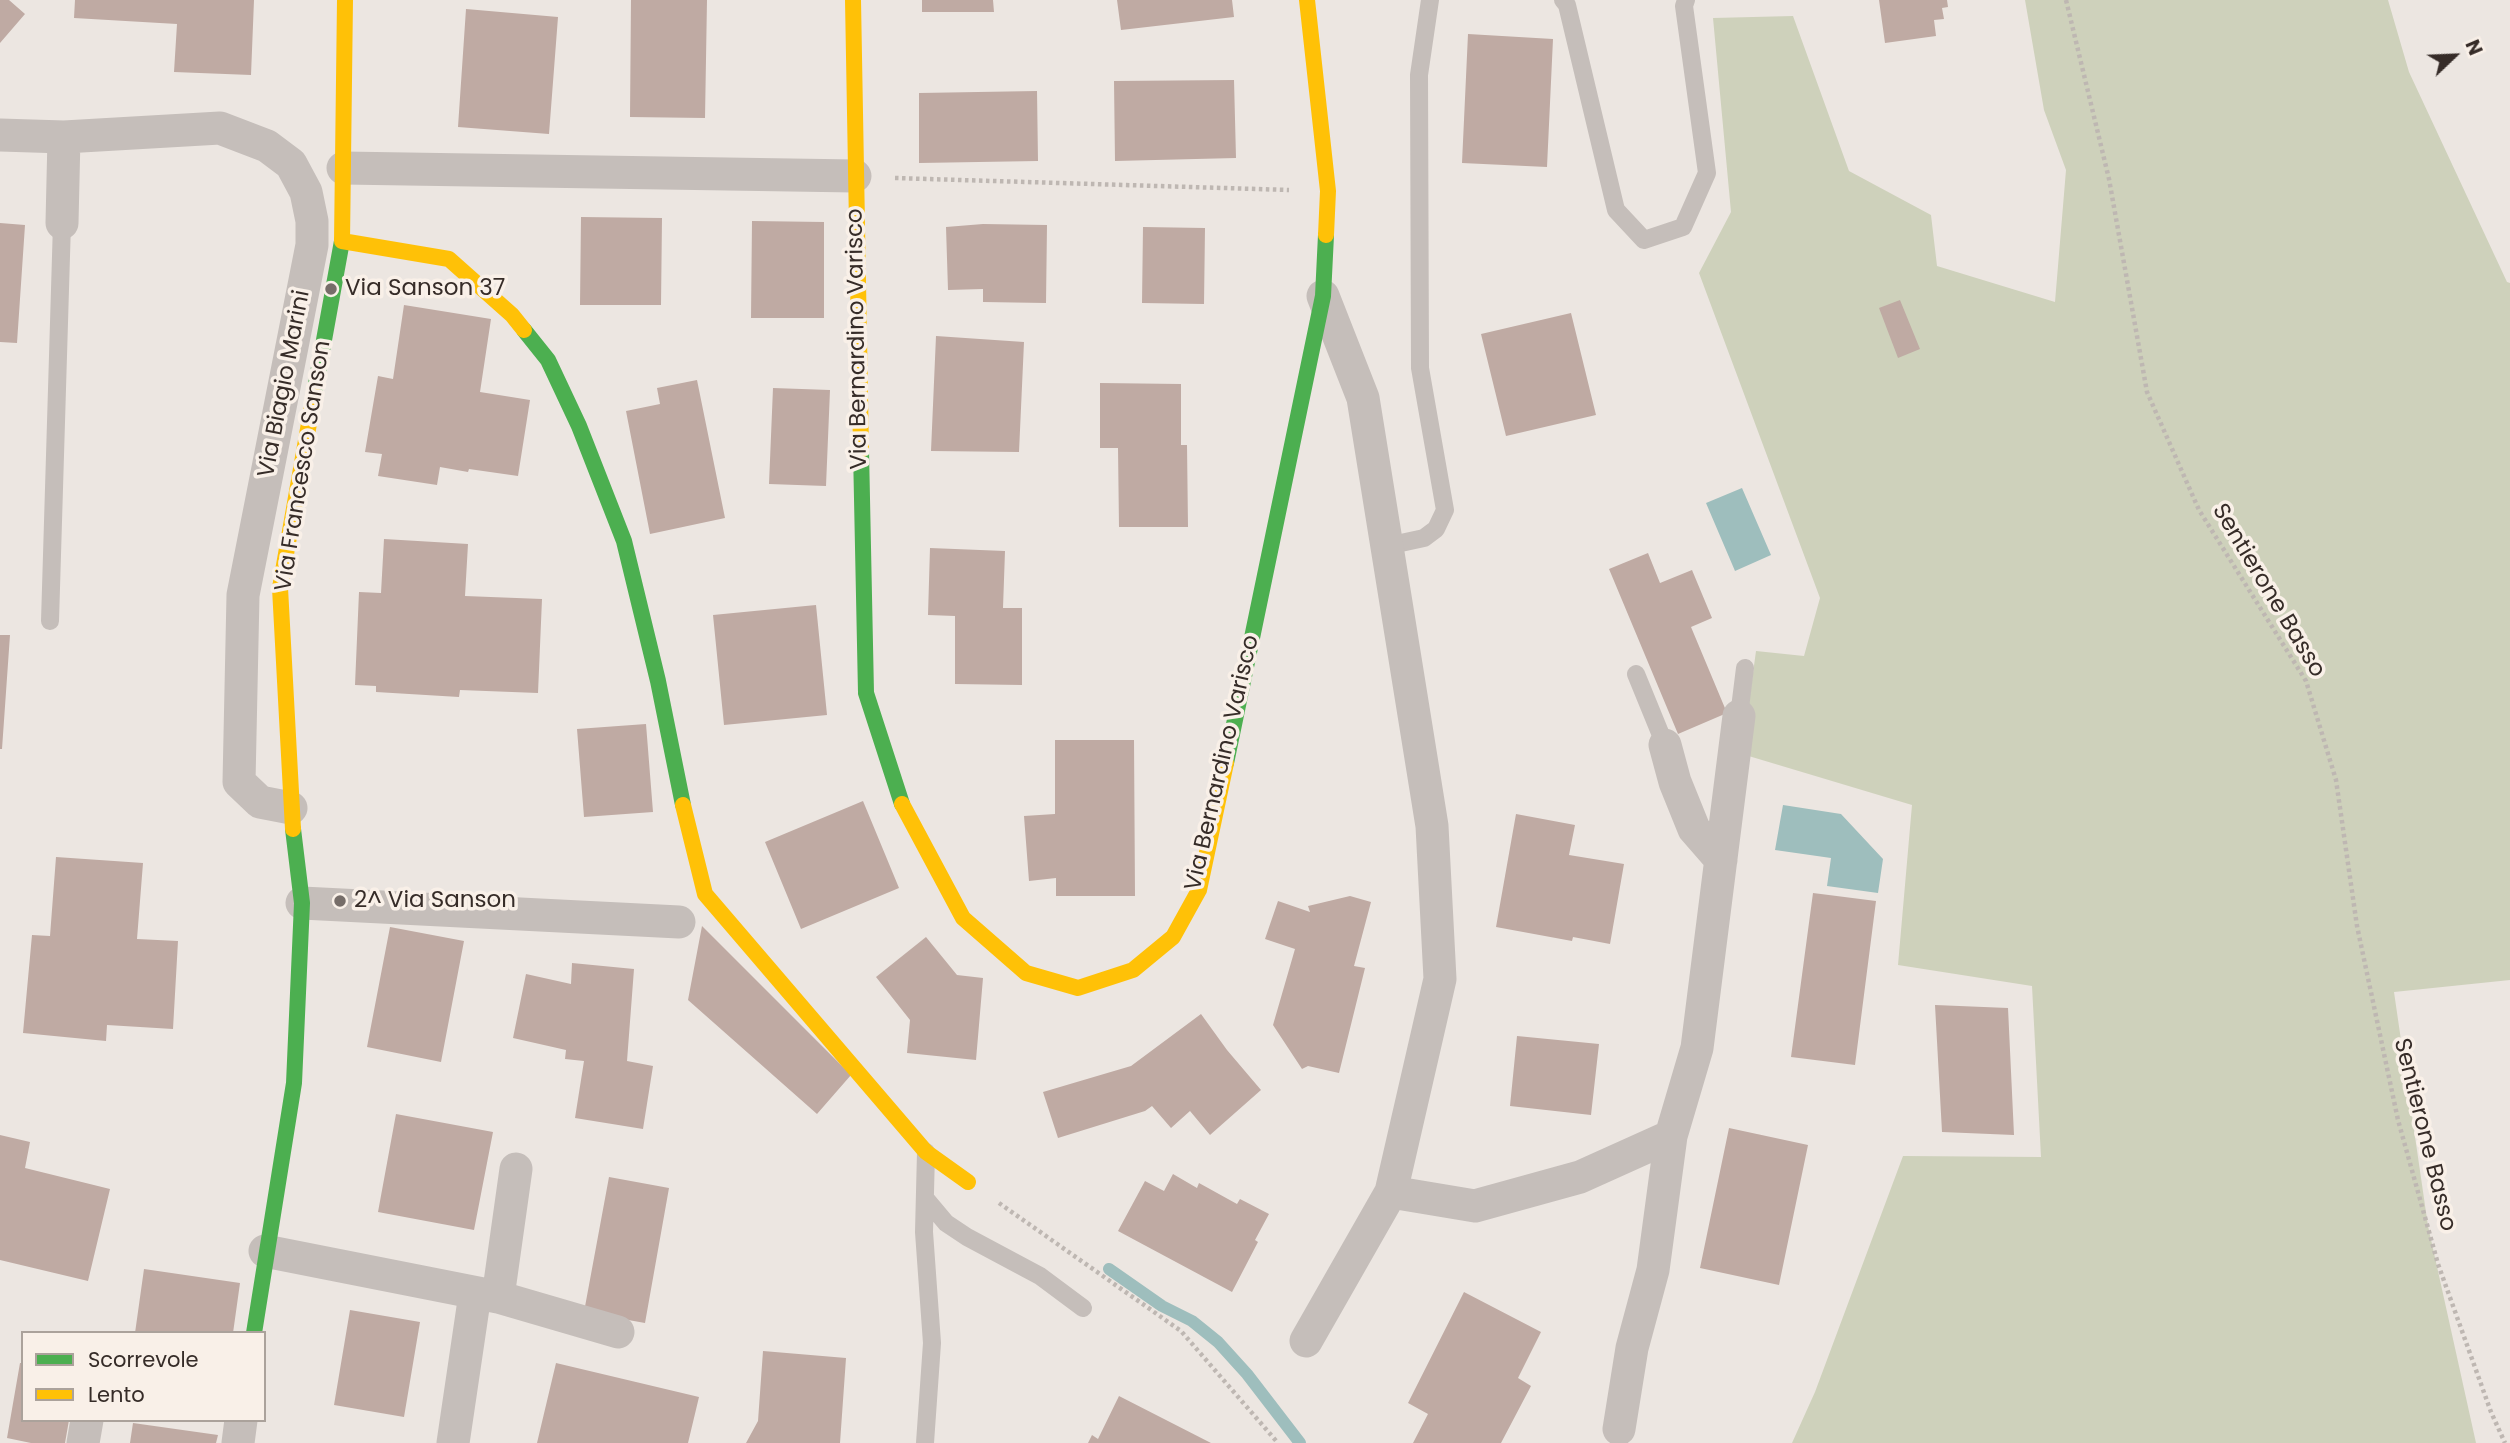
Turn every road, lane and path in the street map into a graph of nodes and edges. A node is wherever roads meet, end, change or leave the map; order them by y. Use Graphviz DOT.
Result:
graph roads {
  1 [pos="345,0"];
  2 [pos="853,0"];
  3 [pos="1307,0"];
  4 [pos="1430,0"];
  5 [pos="1563,0"];
  6 [pos="1686,0"];
  7 [pos="2066,0"];
  8 [pos="0,135"];
  9 [pos="64,137"];
  10 [pos="343,168"];
  11 [pos="855,176"];
  12 [pos="1328,191"];
  13 [pos="62,223"];
  14 [pos="342,241"];
  15 [pos="1323,296"];
  16 [pos="1387,546"];
  17 [pos="50,621"];
  18 [pos="1745,668"];
  19 [pos="1636,674"];
  20 [pos="1740,716"];
  21 [pos="1665,744"];
  22 [pos="291,808"];
  23 [pos="1721,860"];
  24 [pos="302,903"];
  25 [pos="679,922"];
  26 [pos="1671,1136"];
  27 [pos="926,1152"];
  28 [pos="516,1169"];
  29 [pos="968,1182"];
  30 [pos="1391,1192"];
  31 [pos="925,1198"];
  32 [pos="265,1251"];
  33 [pos="486,1295"];
  34 [pos="1083,1308"];
  35 [pos="254,1331"];
  36 [pos="618,1332"];
  37 [pos="1306,1341"];
  38 [pos="87,1422"];
  39 [pos="241,1422"];
  40 [pos="1617,1436"];
  41 [pos="83,1443"];
  42 [pos="238,1443"];
  43 [pos="453,1443"];
  44 [pos="925,1443"];
  45 [pos="1278,1443"];
  46 [pos="2505,1443"];
  1 -- 10 [label="street, Via Francesco Sanson"];
  2 -- 11 [label="street, Via Bernardino Varisco"];
  3 -- 12 [label="street, Via Bernardino Varisco"];
  4 -- 16 [label="lane"];
  5 -- 6 [label="lane"];
  7 -- 46 [label="path, Sentierone Basso"];
  8 -- 9 [label="street, Via Biagio Marini"];
  9 -- 13 [label="street"];
  9 -- 22 [label="street, Via Biagio Marini"];
  10 -- 11 [label="street, Via Bernardino Varisco"];
  10 -- 14 [label="street, Via Francesco Sanson"];
  11 -- 12 [label="path, Via Bernardino Varisco"];
  11 -- 15 [label="street, Via Bernardino Varisco"];
  12 -- 15 [label="street, Via Bernardino Varisco"];
  13 -- 17 [label="lane"];
  14 -- 22 [label="street, Via Francesco Sanson"];
  14 -- 27 [label="street"];
  15 -- 16 [label="street, Via Bernardino Varisco"];
  16 -- 30 [label="street, Via Bernardino Varisco"];
  18 -- 20 [label="lane"];
  19 -- 21 [label="lane"];
  20 -- 23 [label="street"];
  21 -- 23 [label="street"];
  22 -- 24 [label="street, Via Francesco Sanson"];
  23 -- 26 [label="street"];
  24 -- 25 [label="street"];
  24 -- 32 [label="street, Via Francesco Sanson"];
  26 -- 30 [label="street"];
  26 -- 40 [label="street"];
  27 -- 29 [label="street"];
  27 -- 31 [label="lane"];
  28 -- 33 [label="street"];
  29 -- 45 [label="path"];
  30 -- 37 [label="street, Via Bernardino Varisco"];
  31 -- 34 [label="lane"];
  31 -- 44 [label="lane"];
  32 -- 33 [label="street"];
  32 -- 35 [label="street, Via Francesco Sanson"];
  33 -- 36 [label="street"];
  33 -- 43 [label="street"];
  38 -- 41 [label="street"];
  39 -- 42 [label="street"];
}
